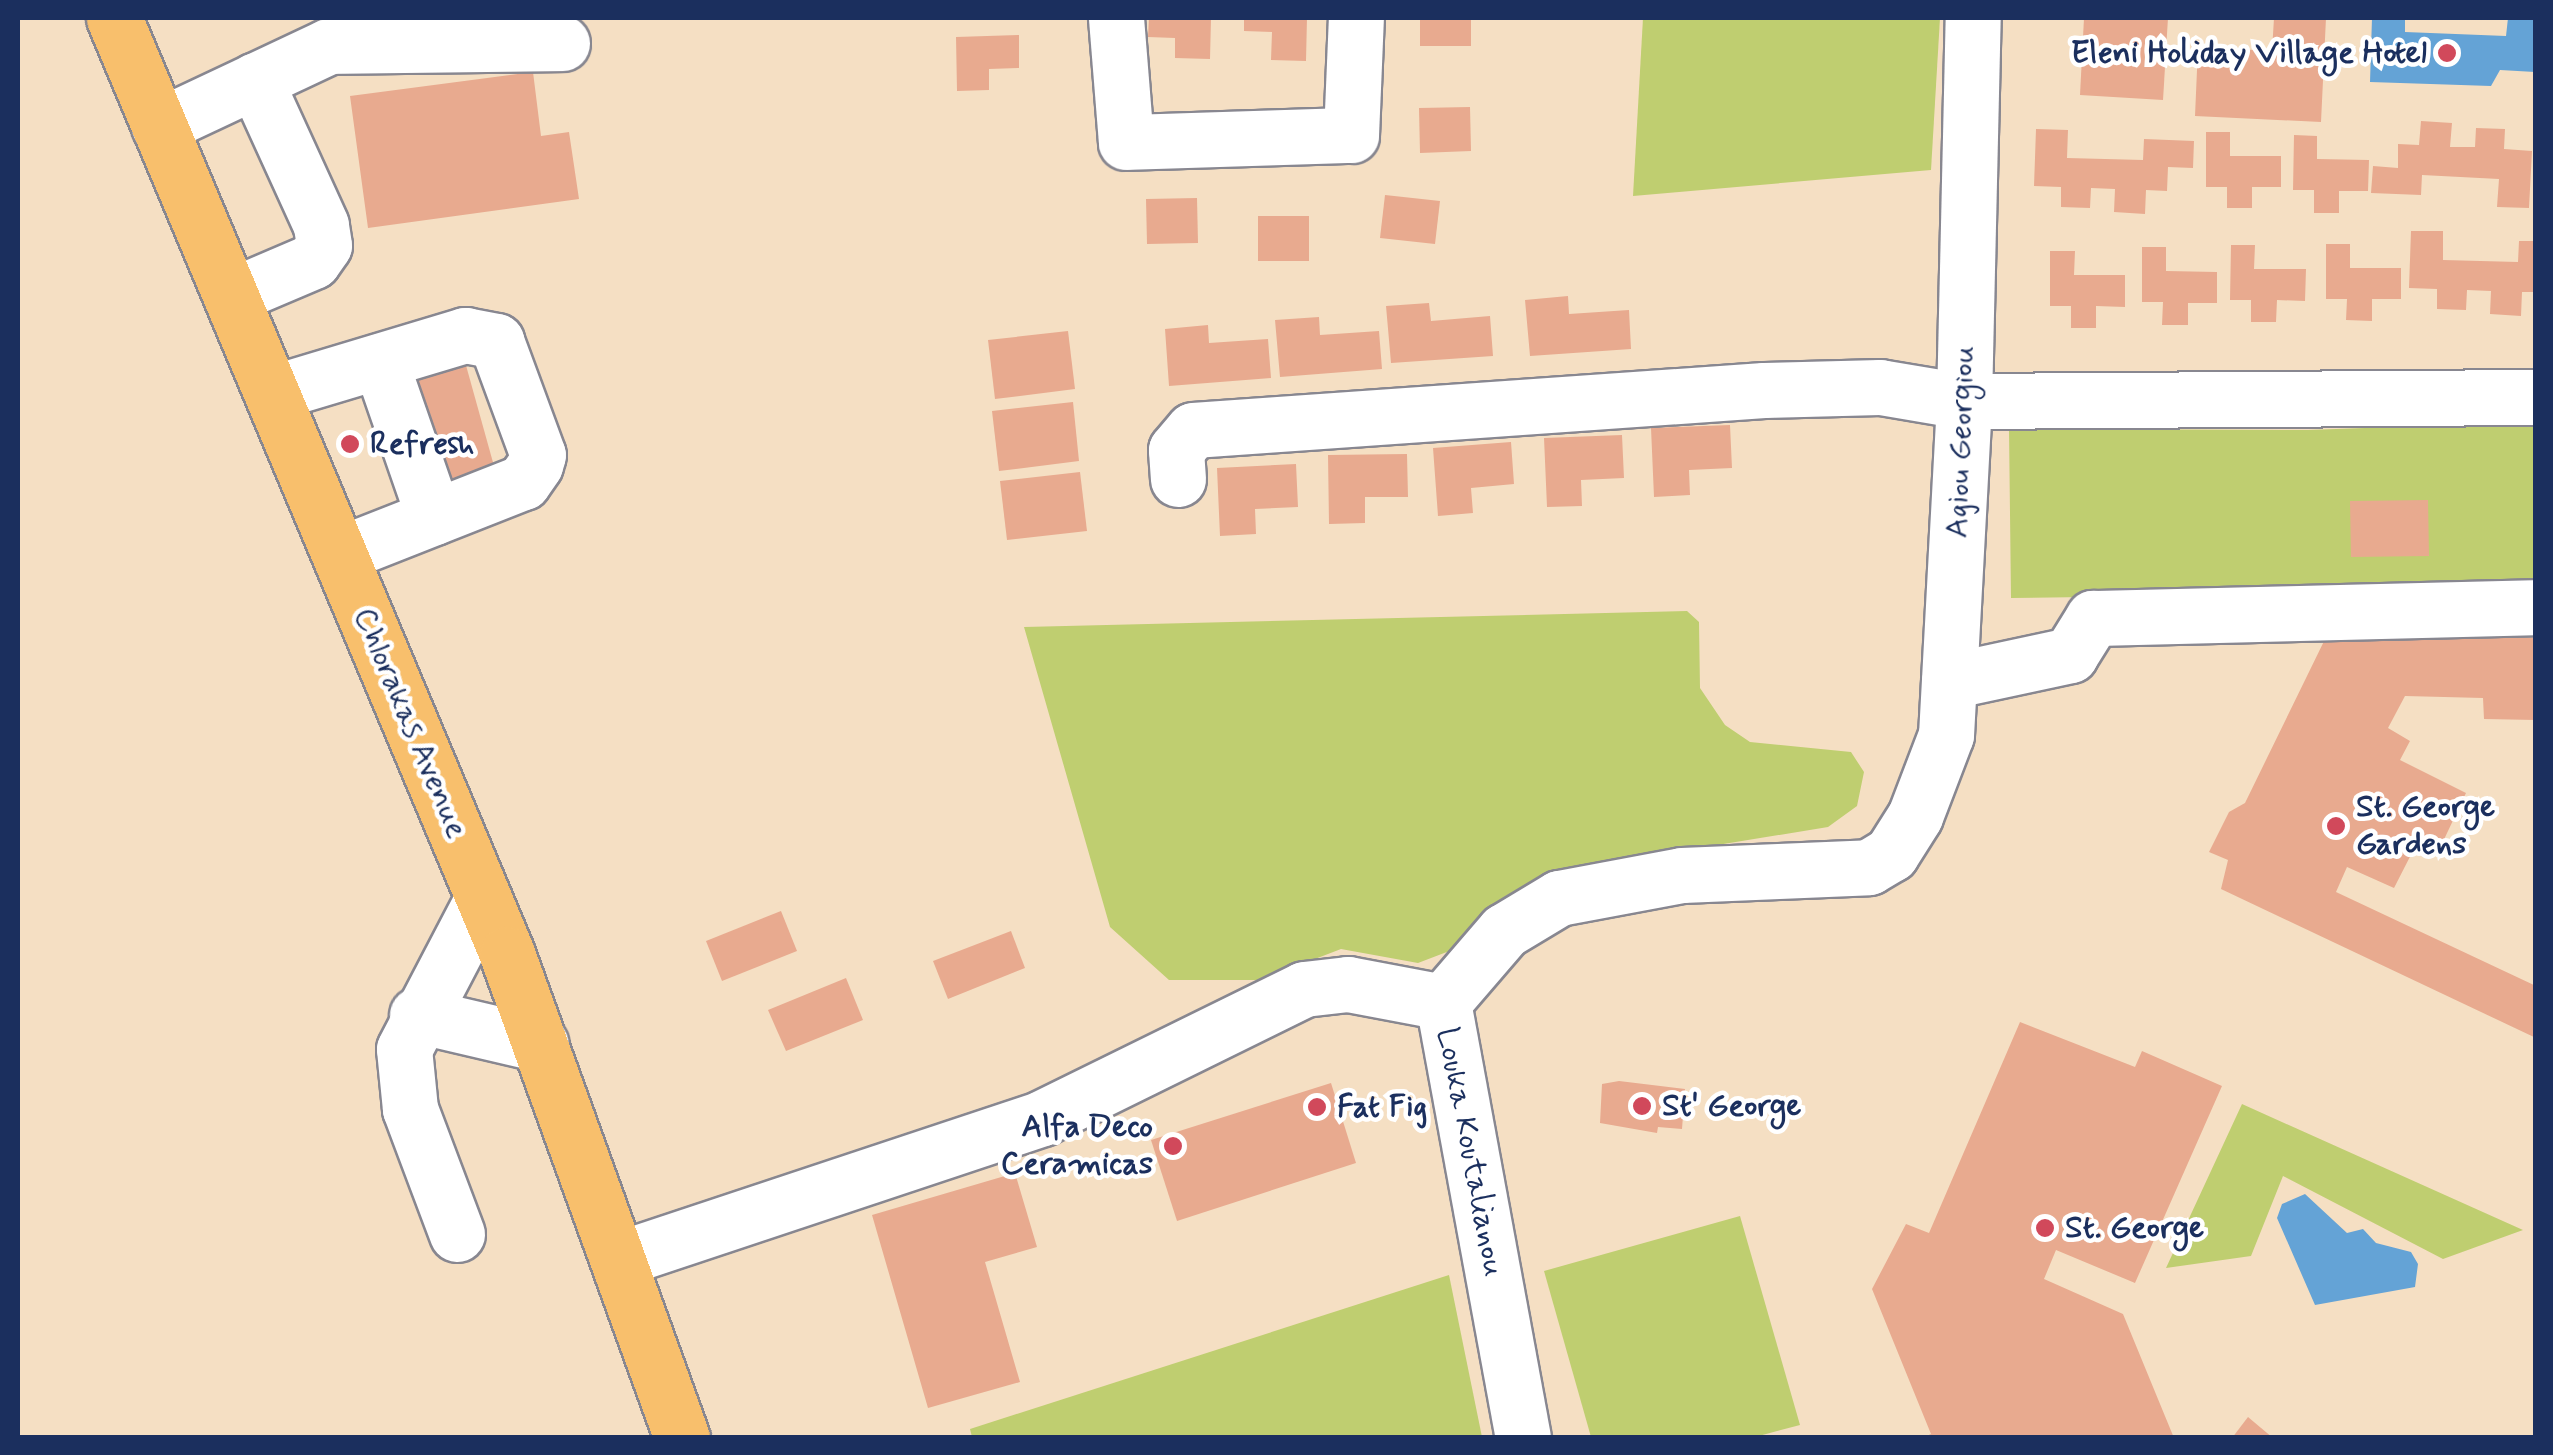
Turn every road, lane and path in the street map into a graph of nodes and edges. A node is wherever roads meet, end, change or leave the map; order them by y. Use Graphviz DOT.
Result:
graph roads {
  1 [pos="114,18"];
  2 [pos="1116,18"];
  3 [pos="1356,18"];
  4 [pos="1973,18"];
  5 [pos="562,43"];
  6 [pos="255,80"];
  7 [pos="160,126"];
  8 [pos="231,296"];
  9 [pos="380,361"];
  10 [pos="272,393"];
  11 [pos="2536,397"];
  12 [pos="1964,401"];
  13 [pos="1178,479"];
  14 [pos="434,517"];
  15 [pos="340,554"];
  16 [pos="2536,607"];
  17 [pos="1949,680"];
  18 [pos="1891,854"];
  19 [pos="484,898"];
  20 [pos="1442,1002"];
  21 [pos="417,1015"];
  22 [pos="541,1044"];
  23 [pos="457,1234"];
  24 [pos="622,1258"];
  25 [pos="682,1438"];
  26 [pos="1523,1438"];
  1 -- 7 [label="main road, Chlorakas Avenue"];
  2 -- 3 [label="street"];
  4 -- 12 [label="street, Agiou Georgiou"];
  5 -- 6 [label="street"];
  6 -- 7 [label="street"];
  6 -- 8 [label="street"];
  7 -- 8 [label="main road, Chlorakas Avenue"];
  8 -- 10 [label="main road, Chlorakas Avenue"];
  9 -- 10 [label="street"];
  9 -- 14 [label="street"];
  9 -- 14 [label="street"];
  10 -- 15 [label="main road, Chlorakas Avenue"];
  11 -- 12 [label="street"];
  12 -- 13 [label="street"];
  12 -- 17 [label="street, Agiou Georgiou"];
  14 -- 15 [label="street"];
  15 -- 19 [label="main road, Chlorakas Avenue"];
  16 -- 17 [label="street"];
  17 -- 18 [label="street, Agiou Georgiou"];
  18 -- 20 [label="street, Louka Koutalianou"];
  19 -- 21 [label="street"];
  19 -- 22 [label="main road, Chlorakas Avenue"];
  20 -- 24 [label="street"];
  20 -- 26 [label="street, Louka Koutalianou"];
  21 -- 22 [label="street"];
  21 -- 23 [label="street"];
  22 -- 24 [label="main road, Chlorakas Avenue"];
  24 -- 25 [label="main road, Chlorakas Avenue"];
}
